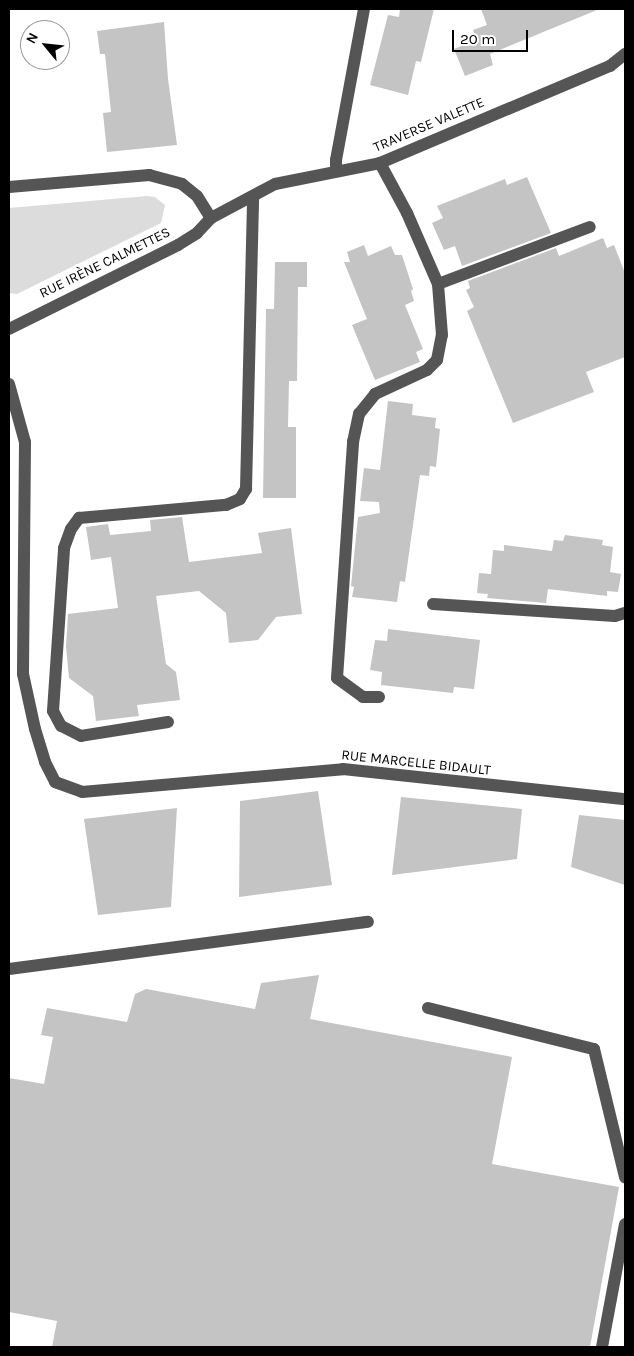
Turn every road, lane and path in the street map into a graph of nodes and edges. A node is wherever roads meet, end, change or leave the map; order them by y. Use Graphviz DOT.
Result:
graph roads {
  1 [pos="364,9"];
  2 [pos="625,54"];
  3 [pos="610,66"];
  4 [pos="625,66"];
  5 [pos="380,163"];
  6 [pos="336,172"];
  7 [pos="9,187"];
  8 [pos="253,198"];
  9 [pos="211,218"];
  10 [pos="590,227"];
  11 [pos="438,284"];
  12 [pos="9,329"];
  13 [pos="9,384"];
  14 [pos="433,604"];
  15 [pos="625,613"];
  16 [pos="379,697"];
  17 [pos="168,722"];
  18 [pos="625,799"];
  19 [pos="368,922"];
  20 [pos="9,969"];
  21 [pos="428,1008"];
  22 [pos="625,1177"];
  23 [pos="625,1224"];
  24 [pos="602,1347"];
  1 -- 6 [label="street"];
  2 -- 3 [label="street, TRAVERSE VALETTE"];
  3 -- 4 [label="street, TRAVERSE VALETTE"];
  3 -- 5 [label="street, TRAVERSE VALETTE"];
  5 -- 6 [label="street, TRAVERSE VALETTE"];
  5 -- 11 [label="street"];
  6 -- 8 [label="street, TRAVERSE VALETTE"];
  7 -- 9 [label="street"];
  8 -- 9 [label="street, TRAVERSE VALETTE"];
  8 -- 17 [label="street"];
  9 -- 12 [label="street, RUE IRÈNE CALMETTES"];
  10 -- 11 [label="street"];
  11 -- 16 [label="street"];
  13 -- 18 [label="street, RUE MARCELLE BIDAULT"];
  14 -- 15 [label="street"];
  19 -- 20 [label="street"];
  21 -- 22 [label="street"];
  23 -- 24 [label="street"];
}
